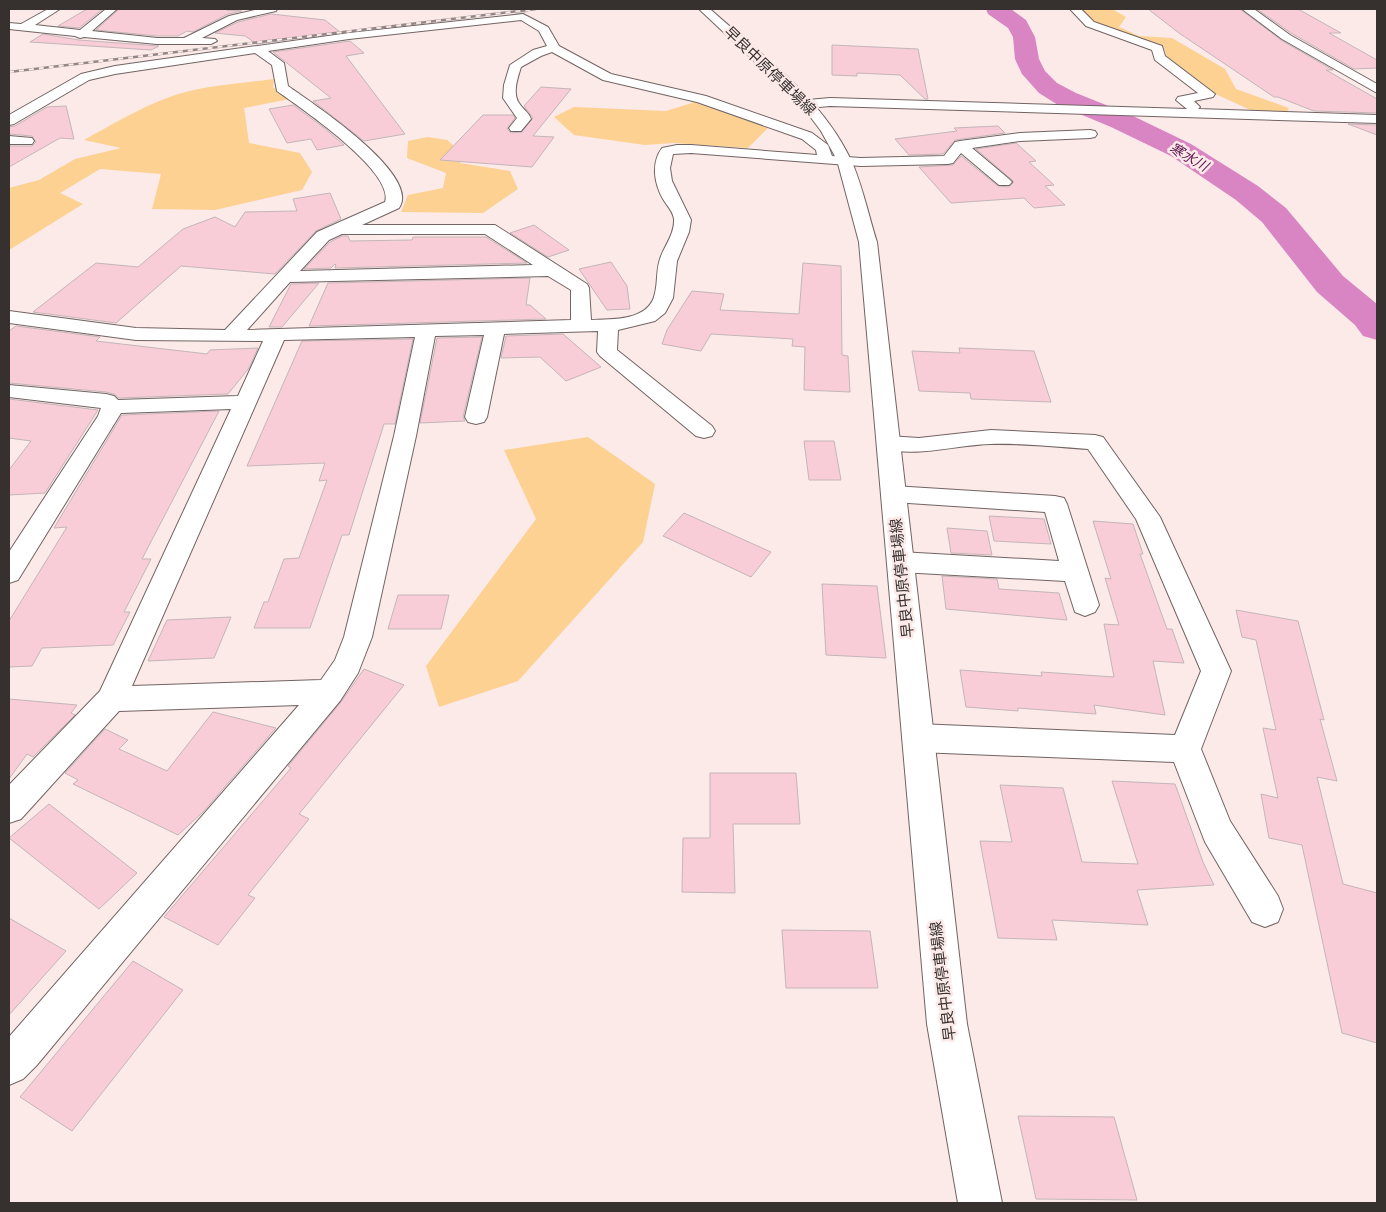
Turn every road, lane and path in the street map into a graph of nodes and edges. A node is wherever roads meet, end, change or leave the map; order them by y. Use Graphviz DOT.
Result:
graph roads {
  1 [pos="55,9"];
  2 [pos="112,9"];
  3 [pos="272,9"];
  4 [pos="704,9"];
  5 [pos="1075,9"];
  6 [pos="1247,9"];
  7 [pos="370,22"];
  8 [pos="9,26"];
  9 [pos="331,27"];
  10 [pos="22,28"];
  11 [pos="80,35"];
  12 [pos="223,40"];
  13 [pos="182,42"];
  14 [pos="554,48"];
  15 [pos="256,49"];
  16 [pos="1377,90"];
  17 [pos="48,97"];
  18 [pos="19,99"];
  19 [pos="808,104"];
  20 [pos="1200,113"];
  21 [pos="1377,119"];
  22 [pos="9,121"];
  23 [pos="516,128"];
  24 [pos="1090,134"];
  25 [pos="9,140"];
  26 [pos="27,141"];
  27 [pos="960,145"];
  28 [pos="835,160"];
  29 [pos="1004,182"];
  30 [pos="336,230"];
  31 [pos="553,270"];
  32 [pos="284,277"];
  33 [pos="9,317"];
  34 [pos="608,325"];
  35 [pos="581,326"];
  36 [pos="494,328"];
  37 [pos="426,330"];
  38 [pos="276,335"];
  39 [pos="230,336"];
  40 [pos="9,391"];
  41 [pos="246,402"];
  42 [pos="112,407"];
  43 [pos="476,417"];
  44 [pos="704,431"];
  45 [pos="888,443"];
  46 [pos="893,494"];
  47 [pos="900,562"];
  48 [pos="1075,572"];
  49 [pos="9,573"];
  50 [pos="1085,605"];
  51 [pos="329,692"];
  52 [pos="111,699"];
  53 [pos="918,738"];
  54 [pos="1185,749"];
  55 [pos="9,808"];
  56 [pos="1265,909"];
  57 [pos="9,1065"];
  58 [pos="980,1203"];
  1 -- 10 [label="street"];
  2 -- 11 [label="street"];
  3 -- 13 [label="street"];
  4 -- 19 [label="street, 早良中原停車場線"];
  5 -- 20 [label="street"];
  6 -- 16 [label="street"];
  7 -- 9 [label="street"];
  8 -- 10 [label="street"];
  10 -- 11 [label="street"];
  11 -- 13 [label="street"];
  12 -- 13 [label="street"];
  14 -- 15 [label="street"];
  14 -- 23 [label="street"];
  14 -- 28 [label="street"];
  15 -- 17 [label="street"];
  15 -- 30 [label="street"];
  17 -- 18 [label="street"];
  17 -- 22 [label="street"];
  19 -- 20 [label="street"];
  19 -- 28 [label="street, 早良中原停車場線"];
  20 -- 21 [label="street"];
  24 -- 27 [label="street"];
  25 -- 26 [label="street"];
  27 -- 28 [label="street"];
  27 -- 29 [label="street"];
  28 -- 34 [label="street"];
  28 -- 45 [label="street, 早良中原停車場線"];
  30 -- 31 [label="street"];
  30 -- 32 [label="street"];
  31 -- 32 [label="street"];
  31 -- 35 [label="street"];
  32 -- 39 [label="street"];
  33 -- 39 [label="street"];
  34 -- 35 [label="street"];
  34 -- 44 [label="street"];
  35 -- 36 [label="street"];
  36 -- 37 [label="street"];
  36 -- 43 [label="street"];
  37 -- 38 [label="street"];
  37 -- 51 [label="street"];
  38 -- 39 [label="street"];
  38 -- 41 [label="street"];
  40 -- 42 [label="street"];
  41 -- 42 [label="street"];
  41 -- 52 [label="street"];
  42 -- 49 [label="street"];
  45 -- 46 [label="street, 早良中原停車場線"];
  45 -- 54 [label="street"];
  46 -- 47 [label="street, 早良中原停車場線"];
  46 -- 48 [label="street"];
  47 -- 48 [label="street"];
  47 -- 53 [label="street, 早良中原停車場線"];
  48 -- 50 [label="street"];
  51 -- 52 [label="street"];
  51 -- 57 [label="street"];
  52 -- 55 [label="street"];
  53 -- 54 [label="street"];
  53 -- 58 [label="street, 早良中原停車場線"];
  54 -- 56 [label="street"];
}
